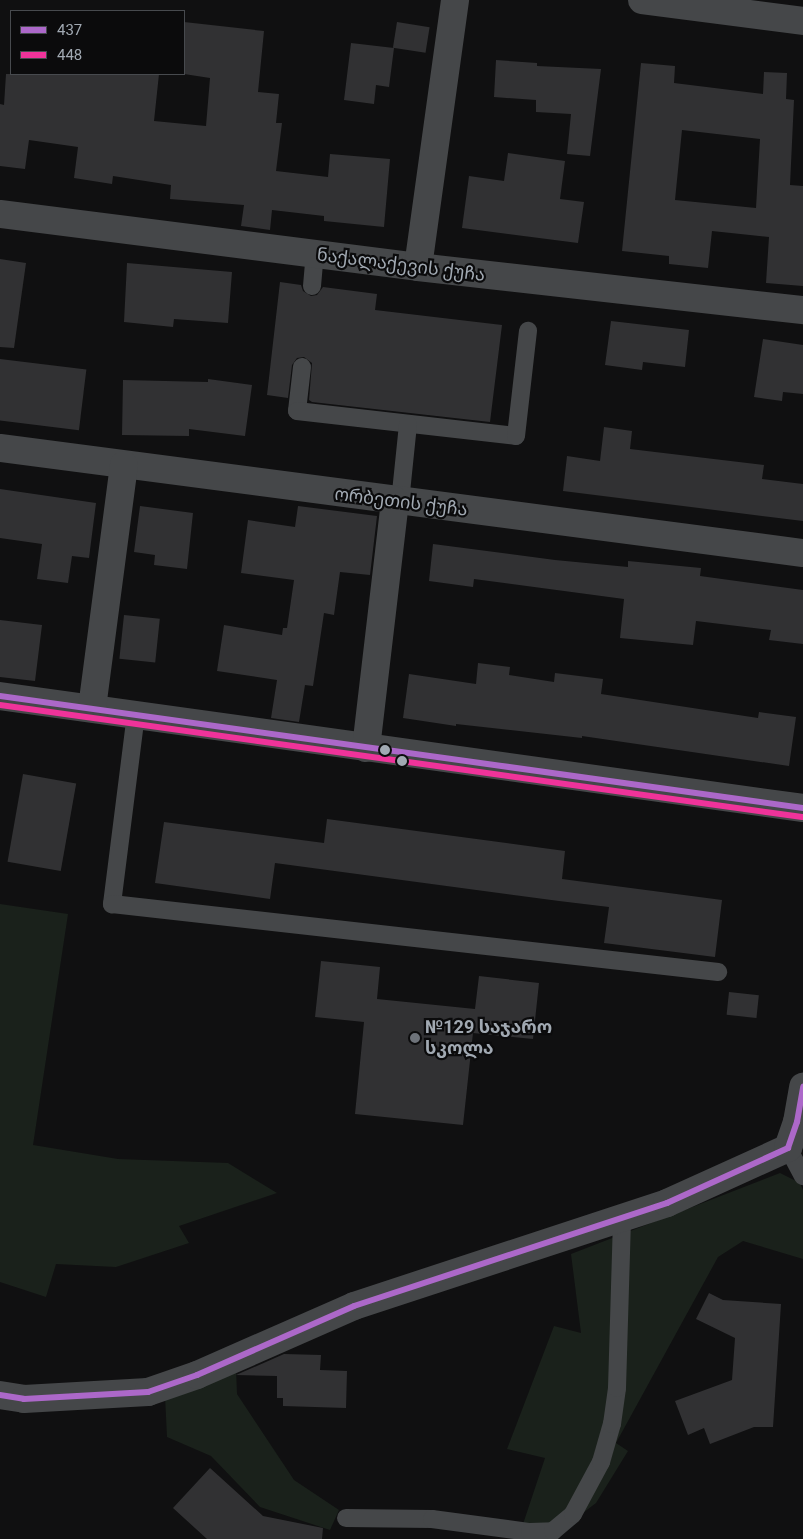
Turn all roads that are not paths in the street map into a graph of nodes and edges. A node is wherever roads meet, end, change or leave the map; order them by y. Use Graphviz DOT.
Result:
graph roads {
  1 [pos="455,0"];
  2 [pos="642,0"];
  3 [pos="803,20"];
  4 [pos="0,214"];
  5 [pos="315,254"];
  6 [pos="418,267"];
  7 [pos="312,286"];
  8 [pos="803,310"];
  9 [pos="528,331"];
  10 [pos="302,367"];
  11 [pos="408,424"];
  12 [pos="0,448"];
  13 [pos="124,465"];
  14 [pos="397,501"];
  15 [pos="803,553"];
  16 [pos="0,696"];
  17 [pos="92,708"];
  18 [pos="136,714"];
  19 [pos="366,748"];
  20 [pos="803,808"];
  21 [pos="718,972"];
  22 [pos="803,1087"];
  23 [pos="795,1151"];
  24 [pos="803,1176"];
  25 [pos="622,1218"];
  26 [pos="0,1395"];
  27 [pos="346,1518"];
  1 -- 6 [label="street"];
  2 -- 3 [label="street"];
  4 -- 5 [label="street, ნაქალაქევის ქუჩა"];
  5 -- 6 [label="street, ნაქალაქევის ქუჩა"];
  5 -- 7 [label="lane"];
  6 -- 8 [label="street, ნაქალაქევის ქუჩა"];
  9 -- 11 [label="lane"];
  10 -- 11 [label="lane"];
  11 -- 14 [label="lane"];
  12 -- 13 [label="street, ორბეთის ქუჩა"];
  13 -- 14 [label="street, ორბეთის ქუჩა"];
  13 -- 17 [label="street"];
  14 -- 15 [label="street, ორბეთის ქუჩა"];
  14 -- 19 [label="street"];
  16 -- 17 [label="street"];
  17 -- 18 [label="street"];
  18 -- 19 [label="street"];
  18 -- 21 [label="lane"];
  19 -- 20 [label="street"];
  22 -- 23 [label="street"];
  23 -- 24 [label="lane"];
  23 -- 25 [label="street"];
  25 -- 26 [label="street"];
  25 -- 27 [label="lane"];
}
